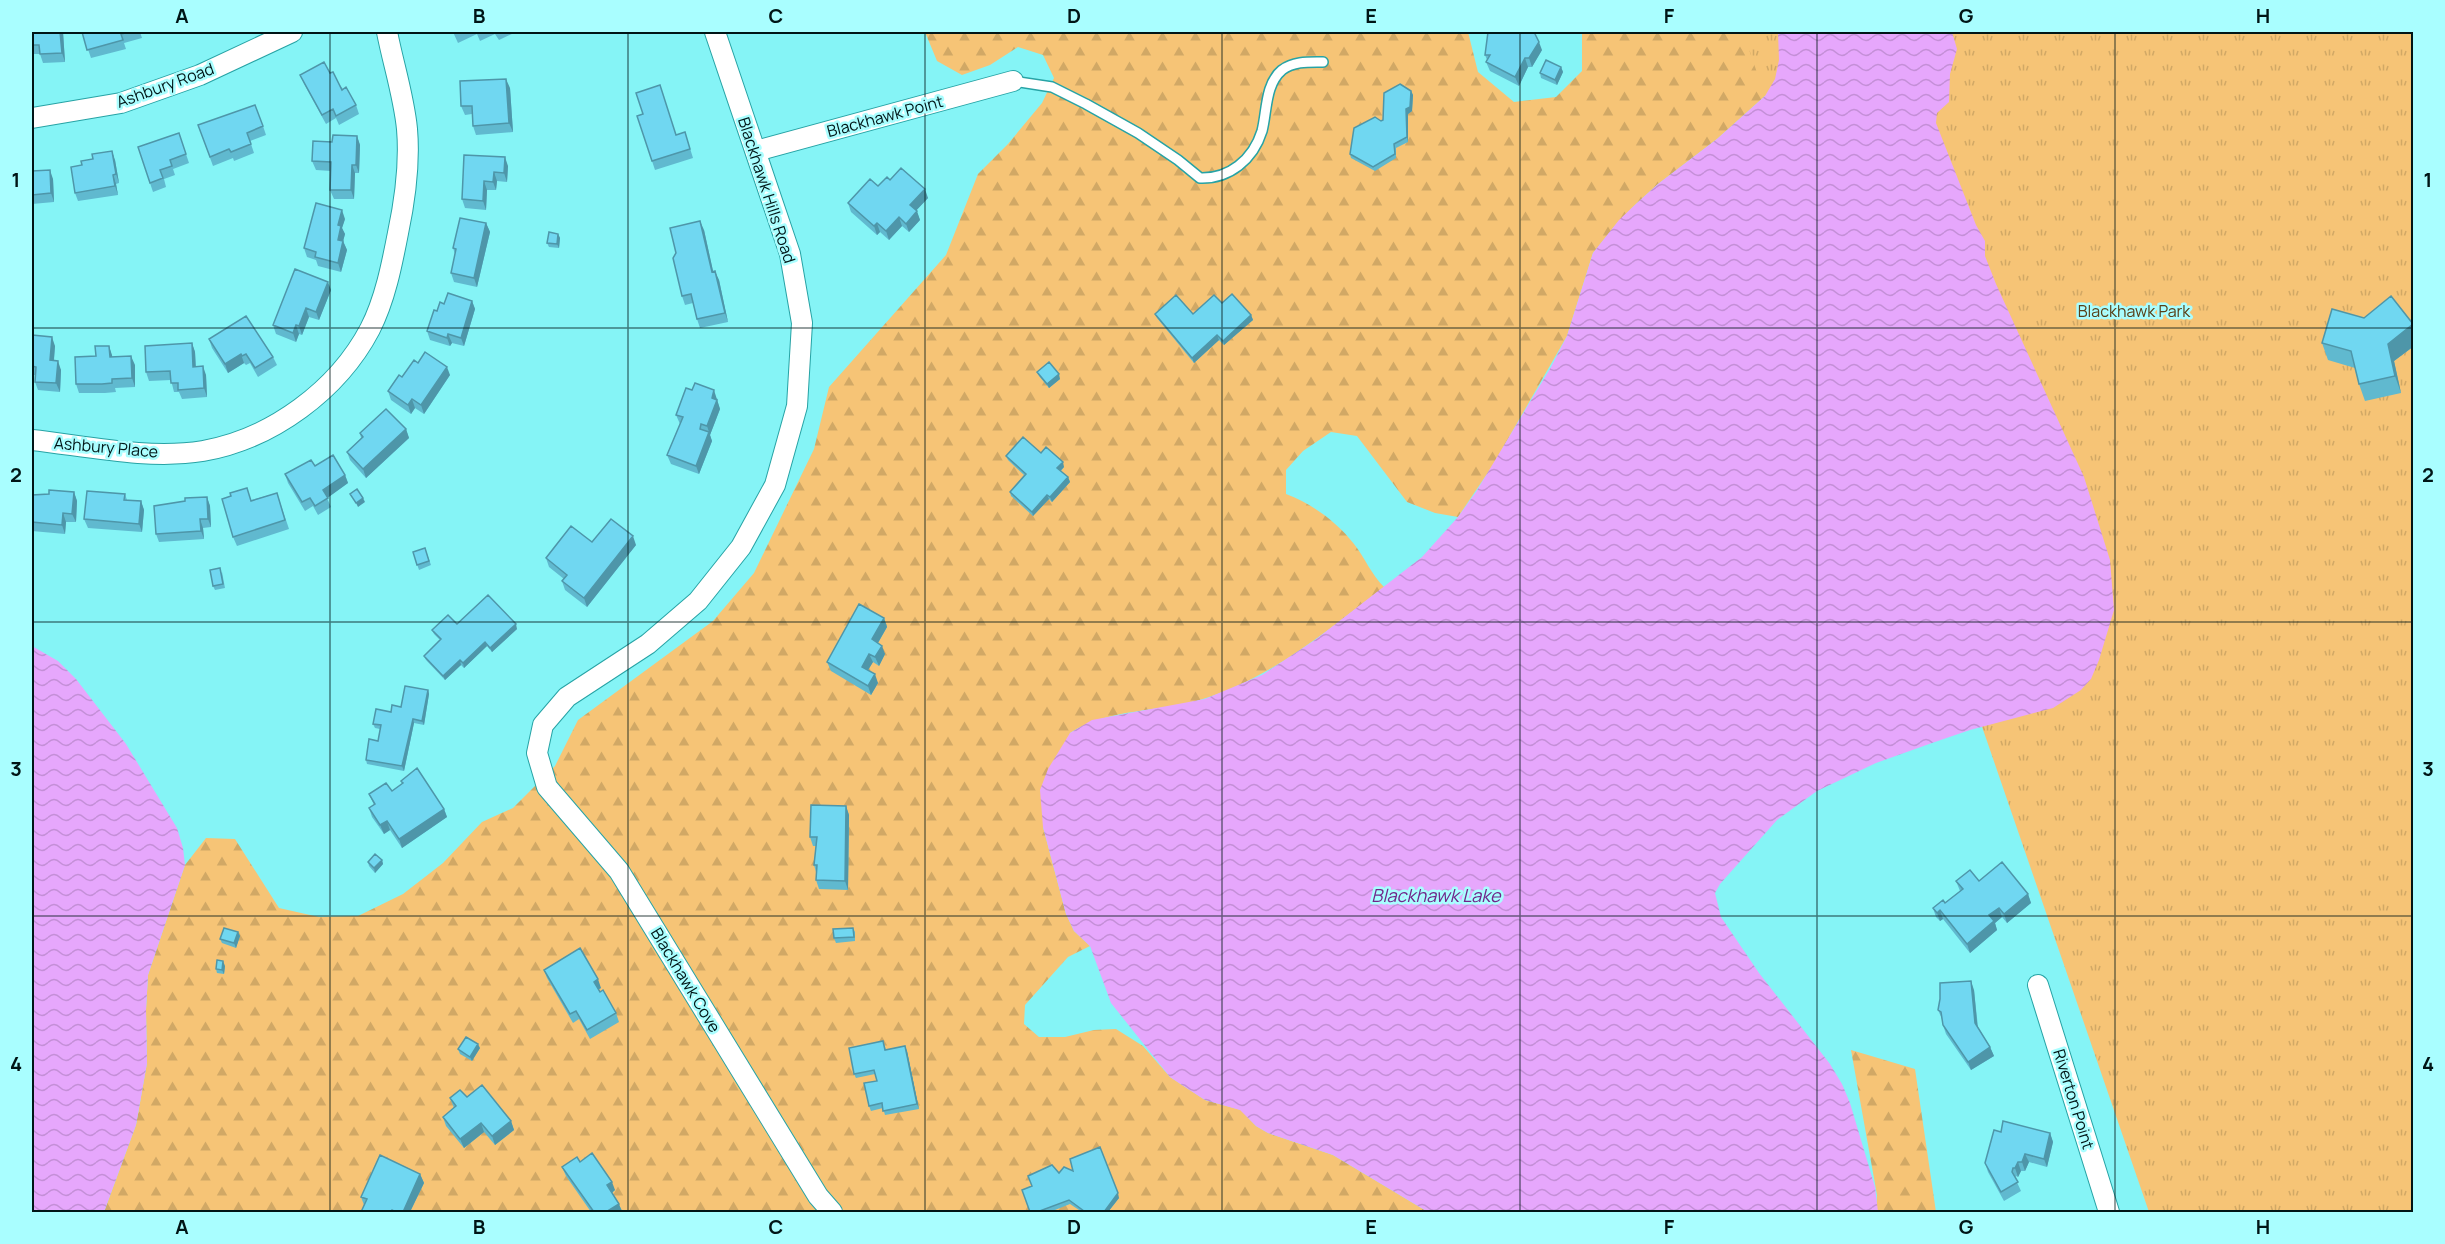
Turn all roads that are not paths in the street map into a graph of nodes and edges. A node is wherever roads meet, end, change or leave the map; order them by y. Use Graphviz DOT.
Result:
graph roads {
  1 [pos="292,32"];
  2 [pos="387,32"];
  3 [pos="715,32"];
  4 [pos="1323,62"];
  5 [pos="1013,81"];
  6 [pos="32,118"];
  7 [pos="756,151"];
  8 [pos="32,440"];
  9 [pos="537,753"];
  10 [pos="2038,985"];
  11 [pos="814,1204"];
  12 [pos="832,1212"];
  13 [pos="2109,1212"];
  1 -- 6 [label="street, Ashbury Road"];
  2 -- 8 [label="street, Ashbury Place"];
  3 -- 7 [label="street, Blackhawk Hills Road"];
  4 -- 5 [label="lane"];
  5 -- 7 [label="street, Blackhawk Point"];
  7 -- 9 [label="street, Blackhawk Hills Road"];
  9 -- 11 [label="street, Blackhawk Cove"];
  10 -- 13 [label="street, Riverton Point"];
  11 -- 12 [label="street, Blackhawk Cove"];
}
